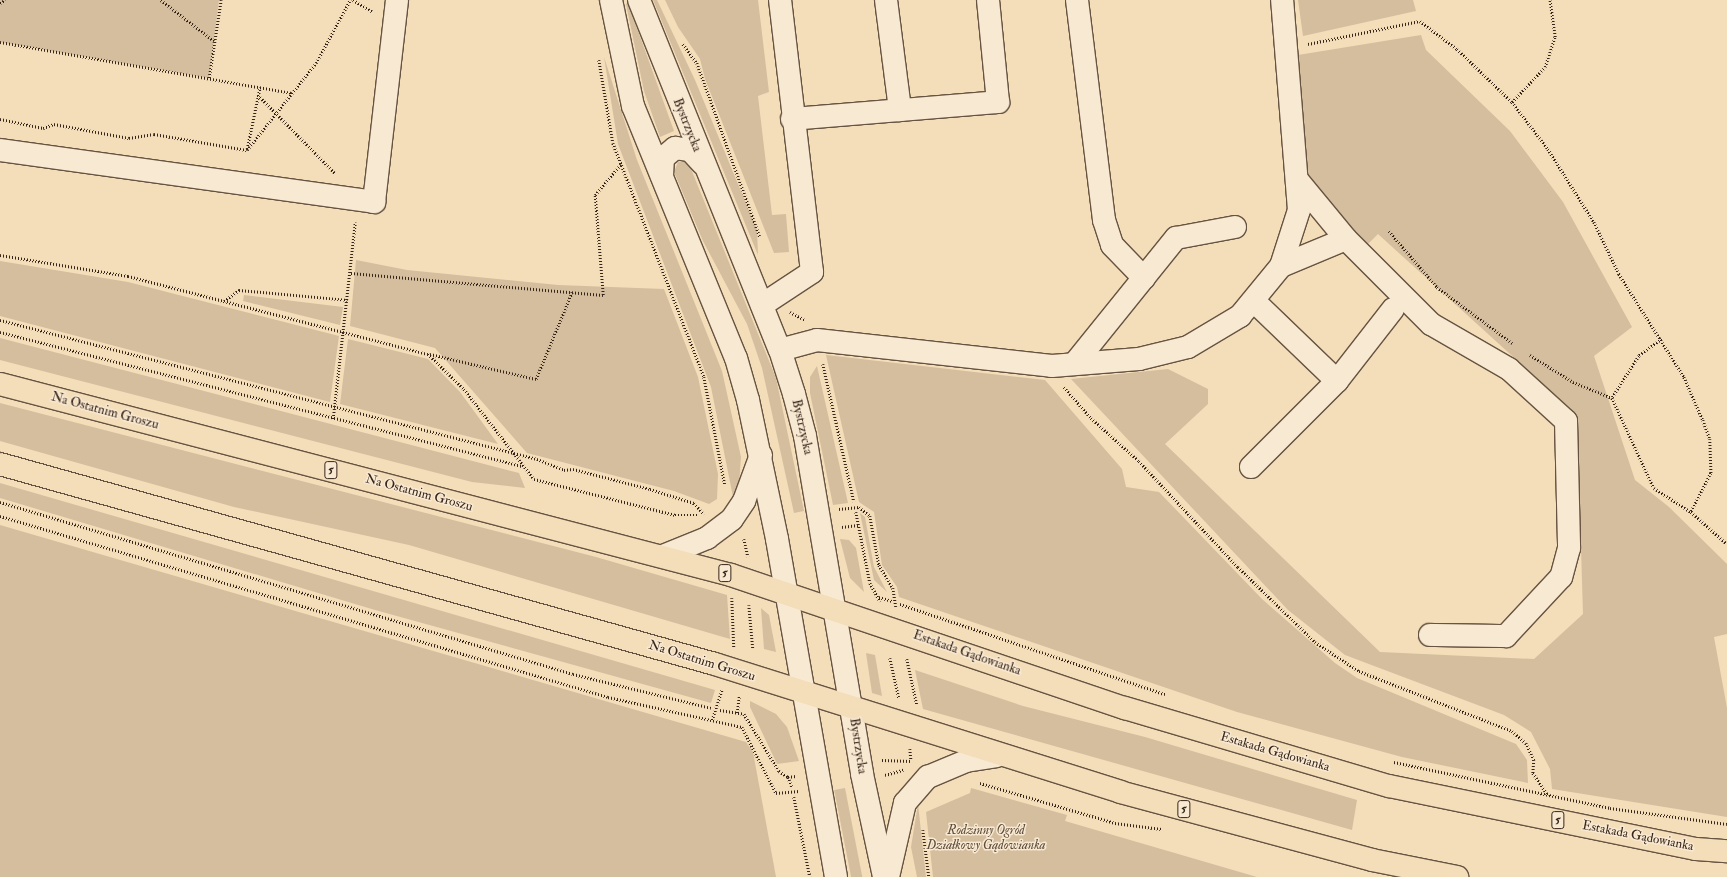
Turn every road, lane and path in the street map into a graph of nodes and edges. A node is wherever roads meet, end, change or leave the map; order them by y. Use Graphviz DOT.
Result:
graph roads {
  1 [pos="5,0"];
  2 [pos="161,0"];
  3 [pos="221,0"];
  4 [pos="350,0"];
  5 [pos="397,0"];
  6 [pos="611,0"];
  7 [pos="639,0"];
  8 [pos="780,0"];
  9 [pos="886,0"];
  10 [pos="988,0"];
  11 [pos="1077,0"];
  12 [pos="1282,0"];
  13 [pos="1550,0"];
  14 [pos="0,3"];
  15 [pos="680,39"];
  16 [pos="215,41"];
  17 [pos="0,42"];
  18 [pos="1287,49"];
  19 [pos="598,56"];
  20 [pos="209,78"];
  21 [pos="260,87"];
  22 [pos="292,93"];
  23 [pos="258,95"];
  24 [pos="1512,102"];
  25 [pos="900,110"];
  26 [pos="276,114"];
  27 [pos="0,119"];
  28 [pos="792,119"];
  29 [pos="0,150"];
  30 [pos="247,150"];
  31 [pos="702,163"];
  32 [pos="621,164"];
  33 [pos="662,176"];
  34 [pos="1299,182"];
  35 [pos="358,200"];
  36 [pos="1235,227"];
  37 [pos="1389,231"];
  38 [pos="1346,240"];
  39 [pos="761,241"];
  40 [pos="0,255"];
  41 [pos="1281,266"];
  42 [pos="351,273"];
  43 [pos="1144,278"];
  44 [pos="572,292"];
  45 [pos="770,299"];
  46 [pos="348,300"];
  47 [pos="224,301"];
  48 [pos="1254,301"];
  49 [pos="1392,309"];
  50 [pos="0,320"];
  51 [pos="344,330"];
  52 [pos="0,332"];
  53 [pos="1662,339"];
  54 [pos="817,340"];
  55 [pos="1519,347"];
  56 [pos="780,350"];
  57 [pos="1525,352"];
  58 [pos="428,354"];
  59 [pos="1074,363"];
  60 [pos="1052,366"];
  61 [pos="1337,381"];
  62 [pos="0,384"];
  63 [pos="1612,398"];
  64 [pos="334,407"];
  65 [pos="333,419"];
  66 [pos="512,454"];
  67 [pos="761,455"];
  68 [pos="0,464"];
  69 [pos="523,466"];
  70 [pos="1251,467"];
  71 [pos="726,493"];
  72 [pos="0,502"];
  73 [pos="854,502"];
  74 [pos="832,511"];
  75 [pos="856,512"];
  76 [pos="1691,512"];
  77 [pos="704,513"];
  78 [pos="700,515"];
  79 [pos="0,516"];
  80 [pos="858,525"];
  81 [pos="835,528"];
  82 [pos="744,539"];
  83 [pos="1727,544"];
  84 [pos="662,556"];
  85 [pos="748,558"];
  86 [pos="732,593"];
  87 [pos="786,594"];
  88 [pos="749,599"];
  89 [pos="892,601"];
  90 [pos="900,604"];
  91 [pos="835,610"];
  92 [pos="897,610"];
  93 [pos="1430,635"];
  94 [pos="735,643"];
  95 [pos="753,649"];
  96 [pos="890,658"];
  97 [pos="909,665"];
  98 [pos="722,688"];
  99 [pos="740,694"];
  100 [pos="803,694"];
  101 [pos="1172,697"];
  102 [pos="901,705"];
  103 [pos="711,708"];
  104 [pos="720,710"];
  105 [pos="852,710"];
  106 [pos="918,710"];
  107 [pos="737,713"];
  108 [pos="712,720"];
  109 [pos="910,747"];
  110 [pos="997,756"];
  111 [pos="911,759"];
  112 [pos="882,760"];
  113 [pos="1386,760"];
  114 [pos="913,768"];
  115 [pos="1533,773"];
  116 [pos="804,774"];
  117 [pos="788,777"];
  118 [pos="973,783"];
  119 [pos="792,788"];
  120 [pos="793,792"];
  121 [pos="794,798"];
  122 [pos="1727,824"];
  123 [pos="923,825"];
  124 [pos="1164,829"];
  125 [pos="1727,851"];
  126 [pos="810,877"];
  127 [pos="836,877"];
  128 [pos="884,877"];
  129 [pos="888,877"];
  130 [pos="930,877"];
  131 [pos="1456,877"];
  1 -- 14 [label="path"];
  2 -- 16 [label="path"];
  3 -- 16 [label="path"];
  4 -- 22 [label="path"];
  5 -- 35 [label="street"];
  6 -- 33 [label="street"];
  7 -- 31 [label="street, Bystrzycka"];
  8 -- 28 [label="street"];
  9 -- 25 [label="street"];
  10 -- 25 [label="street"];
  11 -- 43 [label="street"];
  12 -- 18 [label="street"];
  13 -- 24 [label="path"];
  15 -- 39 [label="path"];
  16 -- 20 [label="path"];
  17 -- 20 [label="path"];
  18 -- 24 [label="path"];
  18 -- 34 [label="street"];
  19 -- 32 [label="path"];
  20 -- 21 [label="path"];
  21 -- 22 [label="path"];
  21 -- 23 [label="path"];
  22 -- 26 [label="path"];
  23 -- 26 [label="path"];
  23 -- 30 [label="path"];
  24 -- 53 [label="path"];
  25 -- 28 [label="street"];
  26 -- 30 [label="path"];
  26 -- 35 [label="path"];
  27 -- 30 [label="path"];
  28 -- 45 [label="street"];
  29 -- 35 [label="street"];
  31 -- 33 [label="street"];
  31 -- 45 [label="street, Bystrzycka"];
  32 -- 44 [label="path"];
  32 -- 71 [label="path"];
  33 -- 67 [label="street"];
  34 -- 38 [label="street"];
  34 -- 41 [label="street"];
  35 -- 42 [label="path"];
  36 -- 43 [label="street"];
  37 -- 55 [label="path"];
  38 -- 41 [label="street"];
  38 -- 93 [label="street"];
  40 -- 47 [label="path"];
  41 -- 48 [label="street"];
  42 -- 44 [label="path"];
  42 -- 46 [label="path"];
  43 -- 59 [label="street"];
  44 -- 58 [label="path"];
  45 -- 54 [label="path"];
  45 -- 56 [label="street, Bystrzycka"];
  46 -- 47 [label="path"];
  46 -- 51 [label="path"];
  47 -- 51 [label="path"];
  48 -- 59 [label="street"];
  48 -- 61 [label="street"];
  49 -- 61 [label="street"];
  50 -- 64 [label="path"];
  51 -- 58 [label="path"];
  51 -- 64 [label="path"];
  52 -- 65 [label="path"];
  53 -- 63 [label="path"];
  53 -- 76 [label="path"];
  54 -- 56 [label="street"];
  54 -- 60 [label="street"];
  54 -- 73 [label="path"];
  56 -- 91 [label="street, Bystrzycka"];
  57 -- 63 [label="path"];
  58 -- 66 [label="path"];
  59 -- 60 [label="street"];
  60 -- 115 [label="path"];
  61 -- 70 [label="street"];
  62 -- 84 [label="main road, Na Ostatnim Groszu / 5"];
  63 -- 76 [label="path"];
  64 -- 65 [label="path"];
  64 -- 66 [label="path"];
  65 -- 69 [label="path"];
  66 -- 69 [label="path"];
  66 -- 77 [label="path"];
  67 -- 84 [label="street"];
  67 -- 87 [label="street"];
  68 -- 100 [label="main road, Na Ostatnim Groszu / 5"];
  69 -- 78 [label="path"];
  72 -- 103 [label="path"];
  74 -- 92 [label="path"];
  75 -- 80 [label="path"];
  76 -- 83 [label="path"];
  79 -- 108 [label="path"];
  80 -- 81 [label="path"];
  80 -- 89 [label="path"];
  82 -- 85 [label="path"];
  84 -- 87 [label="main road, Na Ostatnim Groszu / 5"];
  86 -- 94 [label="path"];
  87 -- 91 [label="main road, Na Ostatnim Groszu / 5"];
  87 -- 100 [label="street"];
  88 -- 95 [label="path"];
  90 -- 101 [label="path"];
  91 -- 105 [label="street, Bystrzycka"];
  91 -- 125 [label="main road, Estakada Gądowianka / 5"];
  96 -- 102 [label="path"];
  97 -- 106 [label="path"];
  98 -- 108 [label="path"];
  99 -- 107 [label="path"];
  100 -- 105 [label="main road, 5"];
  100 -- 127 [label="street"];
  104 -- 107 [label="path"];
  105 -- 110 [label="main road, 5"];
  105 -- 128 [label="street, Bystrzycka"];
  107 -- 117 [label="path"];
  108 -- 120 [label="path"];
  109 -- 111 [label="path"];
  110 -- 129 [label="street"];
  110 -- 131 [label="main road, 5"];
  111 -- 112 [label="path"];
  111 -- 114 [label="path"];
  113 -- 122 [label="path, bridge"];
  116 -- 117 [label="path"];
  117 -- 119 [label="path"];
  118 -- 124 [label="path"];
  121 -- 126 [label="path"];
  123 -- 130 [label="path"];
}
